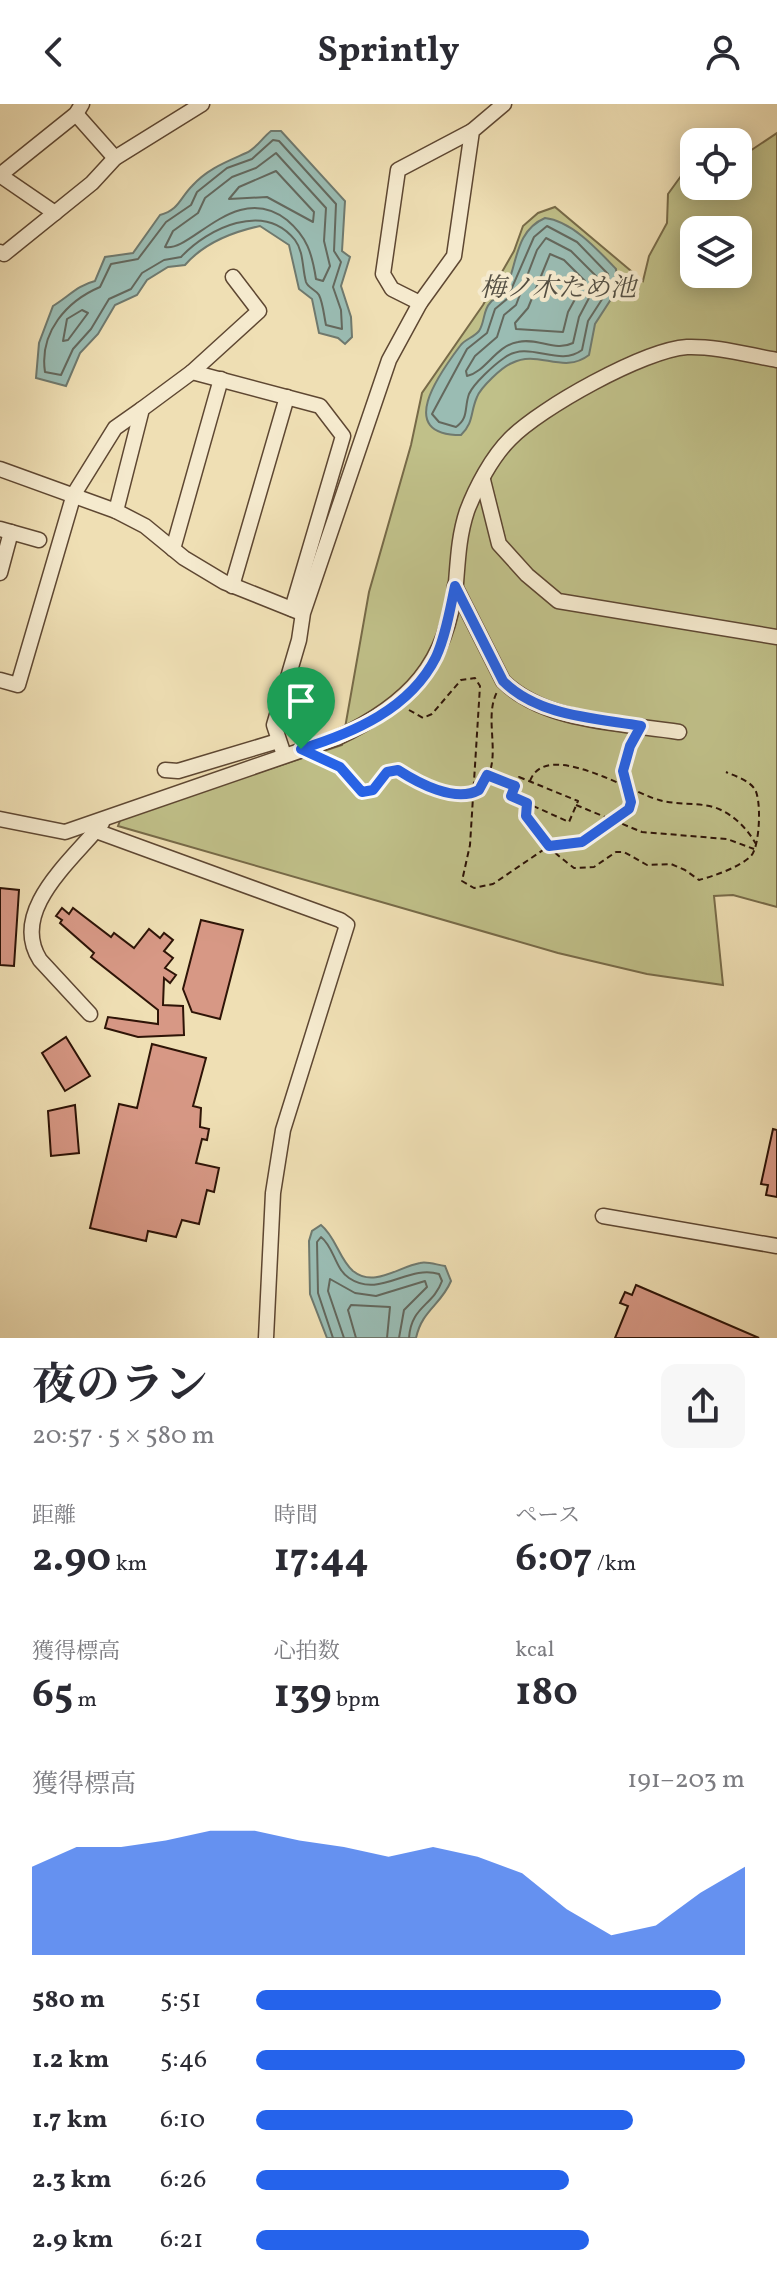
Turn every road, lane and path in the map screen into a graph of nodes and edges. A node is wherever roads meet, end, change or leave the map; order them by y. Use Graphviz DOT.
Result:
graph roads {
  1 [pos="202,104"];
  2 [pos="504,104"];
  3 [pos="79,109"];
  4 [pos="472,131"];
  5 [pos="115,158"];
  6 [pos="0,175"];
  7 [pos="55,213"];
  8 [pos="0,252"];
  9 [pos="233,277"];
  10 [pos="420,303"];
  11 [pos="777,360"];
  12 [pos="192,372"];
  13 [pos="221,379"];
  14 [pos="287,397"];
  15 [pos="142,409"];
  16 [pos="0,469"];
  17 [pos="483,480"];
  18 [pos="74,494"];
  19 [pos="116,511"];
  20 [pos="5,531"];
  21 [pos="39,540"];
  22 [pos="173,549"];
  23 [pos="0,573"];
  24 [pos="232,586"];
  25 [pos="455,586"];
  26 [pos="298,611"];
  27 [pos="777,637"];
  28 [pos="0,680"];
  29 [pos="503,681"];
  30 [pos="399,702"];
  31 [pos="641,726"];
  32 [pos="679,732"];
  33 [pos="281,748"];
  34 [pos="301,749"];
  35 [pos="165,770"];
  36 [pos="726,772"];
  37 [pos="487,775"];
  38 [pos="530,781"];
  39 [pos="515,786"];
  40 [pos="626,787"];
  41 [pos="474,793"];
  42 [pos="527,803"];
  43 [pos="576,805"];
  44 [pos="109,814"];
  45 [pos="0,819"];
  46 [pos="613,820"];
  47 [pos="96,831"];
  48 [pos="549,846"];
  49 [pos="756,847"];
  50 [pos="90,1014"];
  51 [pos="603,1216"];
  52 [pos="777,1246"];
  53 [pos="266,1338"];
  1 -- 5 [label="street"];
  2 -- 4 [label="street"];
  3 -- 5 [label="street"];
  3 -- 6 [label="street"];
  4 -- 10 [label="street"];
  4 -- 10 [label="street"];
  5 -- 7 [label="street"];
  6 -- 7 [label="street"];
  7 -- 8 [label="street"];
  9 -- 12 [label="street"];
  10 -- 26 [label="street"];
  11 -- 17 [label="street"];
  12 -- 13 [label="street"];
  12 -- 15 [label="street"];
  13 -- 14 [label="street"];
  13 -- 22 [label="street"];
  14 -- 24 [label="street"];
  14 -- 26 [label="street"];
  15 -- 18 [label="street"];
  15 -- 19 [label="street"];
  16 -- 18 [label="street"];
  17 -- 25 [label="street"];
  17 -- 27 [label="street"];
  18 -- 19 [label="street"];
  18 -- 28 [label="street"];
  19 -- 22 [label="street"];
  20 -- 21 [label="street"];
  20 -- 23 [label="street"];
  22 -- 24 [label="street"];
  24 -- 26 [label="street"];
  25 -- 29 [label="street"];
  25 -- 30 [label="street"];
  26 -- 33 [label="street"];
  29 -- 31 [label="street"];
  29 -- 37 [label="path"];
  30 -- 34 [label="street"];
  30 -- 41 [label="path"];
  31 -- 32 [label="street"];
  31 -- 40 [label="path"];
  33 -- 34 [label="street"];
  33 -- 35 [label="street"];
  33 -- 44 [label="street"];
  34 -- 41 [label="path"];
  36 -- 49 [label="path"];
  37 -- 39 [label="path"];
  37 -- 41 [label="path"];
  38 -- 39 [label="path"];
  38 -- 40 [label="path"];
  38 -- 43 [label="path"];
  39 -- 42 [label="path"];
  40 -- 46 [label="path"];
  40 -- 49 [label="path"];
  41 -- 48 [label="path"];
  42 -- 43 [label="path"];
  42 -- 48 [label="path"];
  43 -- 46 [label="path"];
  44 -- 45 [label="street"];
  44 -- 47 [label="street"];
  46 -- 48 [label="path"];
  46 -- 49 [label="path"];
  47 -- 50 [label="street"];
  47 -- 53 [label="street"];
  48 -- 49 [label="path"];
  51 -- 52 [label="street"];
}
